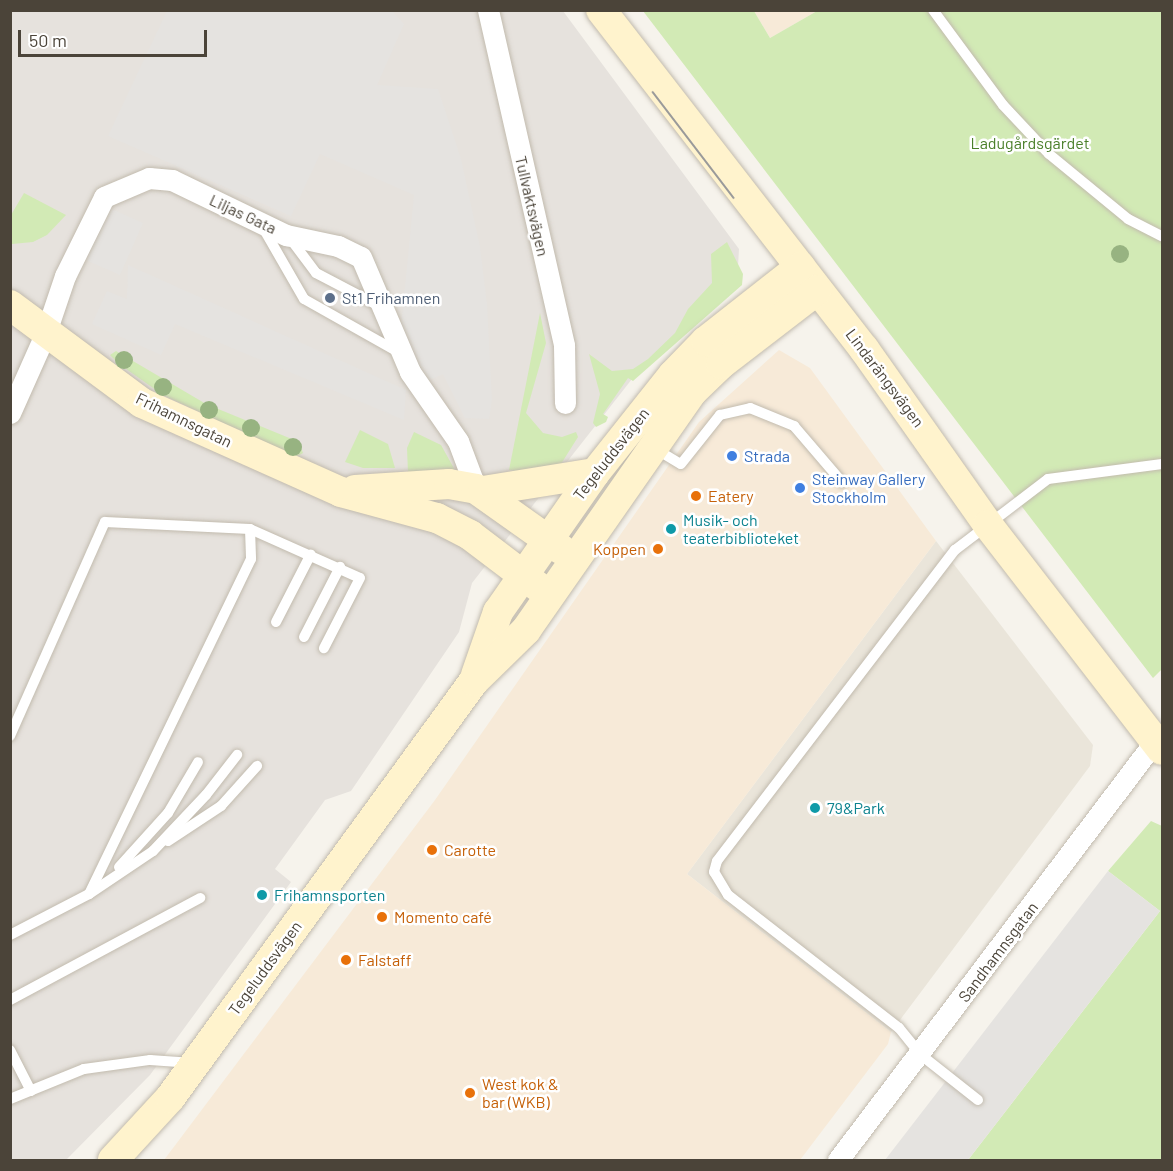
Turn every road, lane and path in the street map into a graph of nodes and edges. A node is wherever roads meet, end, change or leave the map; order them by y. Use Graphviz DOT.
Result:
graph roads {
  1 [pos="488,10"];
  2 [pos="601,10"];
  3 [pos="933,10"];
  4 [pos="261,222"];
  5 [pos="286,235"];
  6 [pos="1162,236"];
  7 [pos="809,278"];
  8 [pos="10,305"];
  9 [pos="385,309"];
  10 [pos="46,332"];
  11 [pos="403,355"];
  12 [pos="565,403"];
  13 [pos="10,413"];
  14 [pos="653,447"];
  15 [pos="1162,464"];
  16 [pos="595,473"];
  17 [pos="842,482"];
  18 [pos="480,490"];
  19 [pos="341,492"];
  20 [pos="988,525"];
  21 [pos="250,529"];
  22 [pos="548,539"];
  23 [pos="311,554"];
  24 [pos="574,560"];
  25 [pos="340,567"];
  26 [pos="523,575"];
  27 [pos="549,595"];
  28 [pos="276,622"];
  29 [pos="304,637"];
  30 [pos="324,648"];
  31 [pos="474,681"];
  32 [pos="10,736"];
  33 [pos="1160,743"];
  34 [pos="237,755"];
  35 [pos="198,762"];
  36 [pos="257,766"];
  37 [pos="153,851"];
  38 [pos="89,894"];
  39 [pos="200,898"];
  40 [pos="10,935"];
  41 [pos="10,1000"];
  42 [pos="10,1050"];
  43 [pos="921,1055"];
  44 [pos="196,1063"];
  45 [pos="31,1091"];
  46 [pos="10,1099"];
  47 [pos="978,1100"];
  48 [pos="113,1161"];
  49 [pos="838,1161"];
  1 -- 12 [label="street, Tullvaktsvägen"];
  2 -- 7 [label="street, Lindarängsvägen"];
  3 -- 6 [label="lane"];
  4 -- 5 [label="street, Liljas Gata"];
  4 -- 10 [label="street, Liljas Gata"];
  4 -- 11 [label="lane"];
  5 -- 9 [label="lane"];
  5 -- 9 [label="street, Liljas Gata"];
  7 -- 14 [label="street, Tegeluddsvägen"];
  7 -- 16 [label="street, Tegeluddsvägen"];
  7 -- 20 [label="street, Lindarängsvägen"];
  8 -- 10 [label="street, Frihamnsgatan"];
  9 -- 11 [label="street, Liljas Gata"];
  10 -- 13 [label="street, Liljas Gata"];
  10 -- 19 [label="street, Frihamnsgatan"];
  11 -- 18 [label="street, Liljas Gata"];
  14 -- 17 [label="lane"];
  14 -- 24 [label="street, Tegeluddsvägen"];
  15 -- 20 [label="lane"];
  16 -- 18 [label="street"];
  16 -- 22 [label="street, Tegeluddsvägen"];
  18 -- 19 [label="street"];
  18 -- 22 [label="street"];
  19 -- 26 [label="street, Frihamnsgatan"];
  20 -- 33 [label="street, Lindarängsvägen"];
  20 -- 43 [label="lane"];
  21 -- 23 [label="lane"];
  21 -- 32 [label="lane"];
  21 -- 38 [label="lane"];
  22 -- 24 [label="street"];
  22 -- 26 [label="street, Tegeluddsvägen"];
  23 -- 25 [label="lane"];
  23 -- 28 [label="lane"];
  24 -- 27 [label="street, Tegeluddsvägen"];
  25 -- 29 [label="lane"];
  25 -- 30 [label="lane"];
  26 -- 27 [label="street, Frihamnsgatan"];
  26 -- 31 [label="street, Tegeluddsvägen"];
  27 -- 31 [label="street, Tegeluddsvägen"];
  31 -- 44 [label="street, Tegeluddsvägen"];
  33 -- 43 [label="street, Sandhamnsgatan"];
  34 -- 37 [label="lane"];
  35 -- 38 [label="lane"];
  36 -- 37 [label="lane"];
  37 -- 38 [label="lane"];
  38 -- 40 [label="lane"];
  39 -- 41 [label="lane"];
  42 -- 45 [label="lane"];
  43 -- 47 [label="lane"];
  43 -- 49 [label="street, Sandhamnsgatan"];
  44 -- 45 [label="lane"];
  44 -- 48 [label="street, Tegeluddsvägen"];
  45 -- 46 [label="lane"];
}
